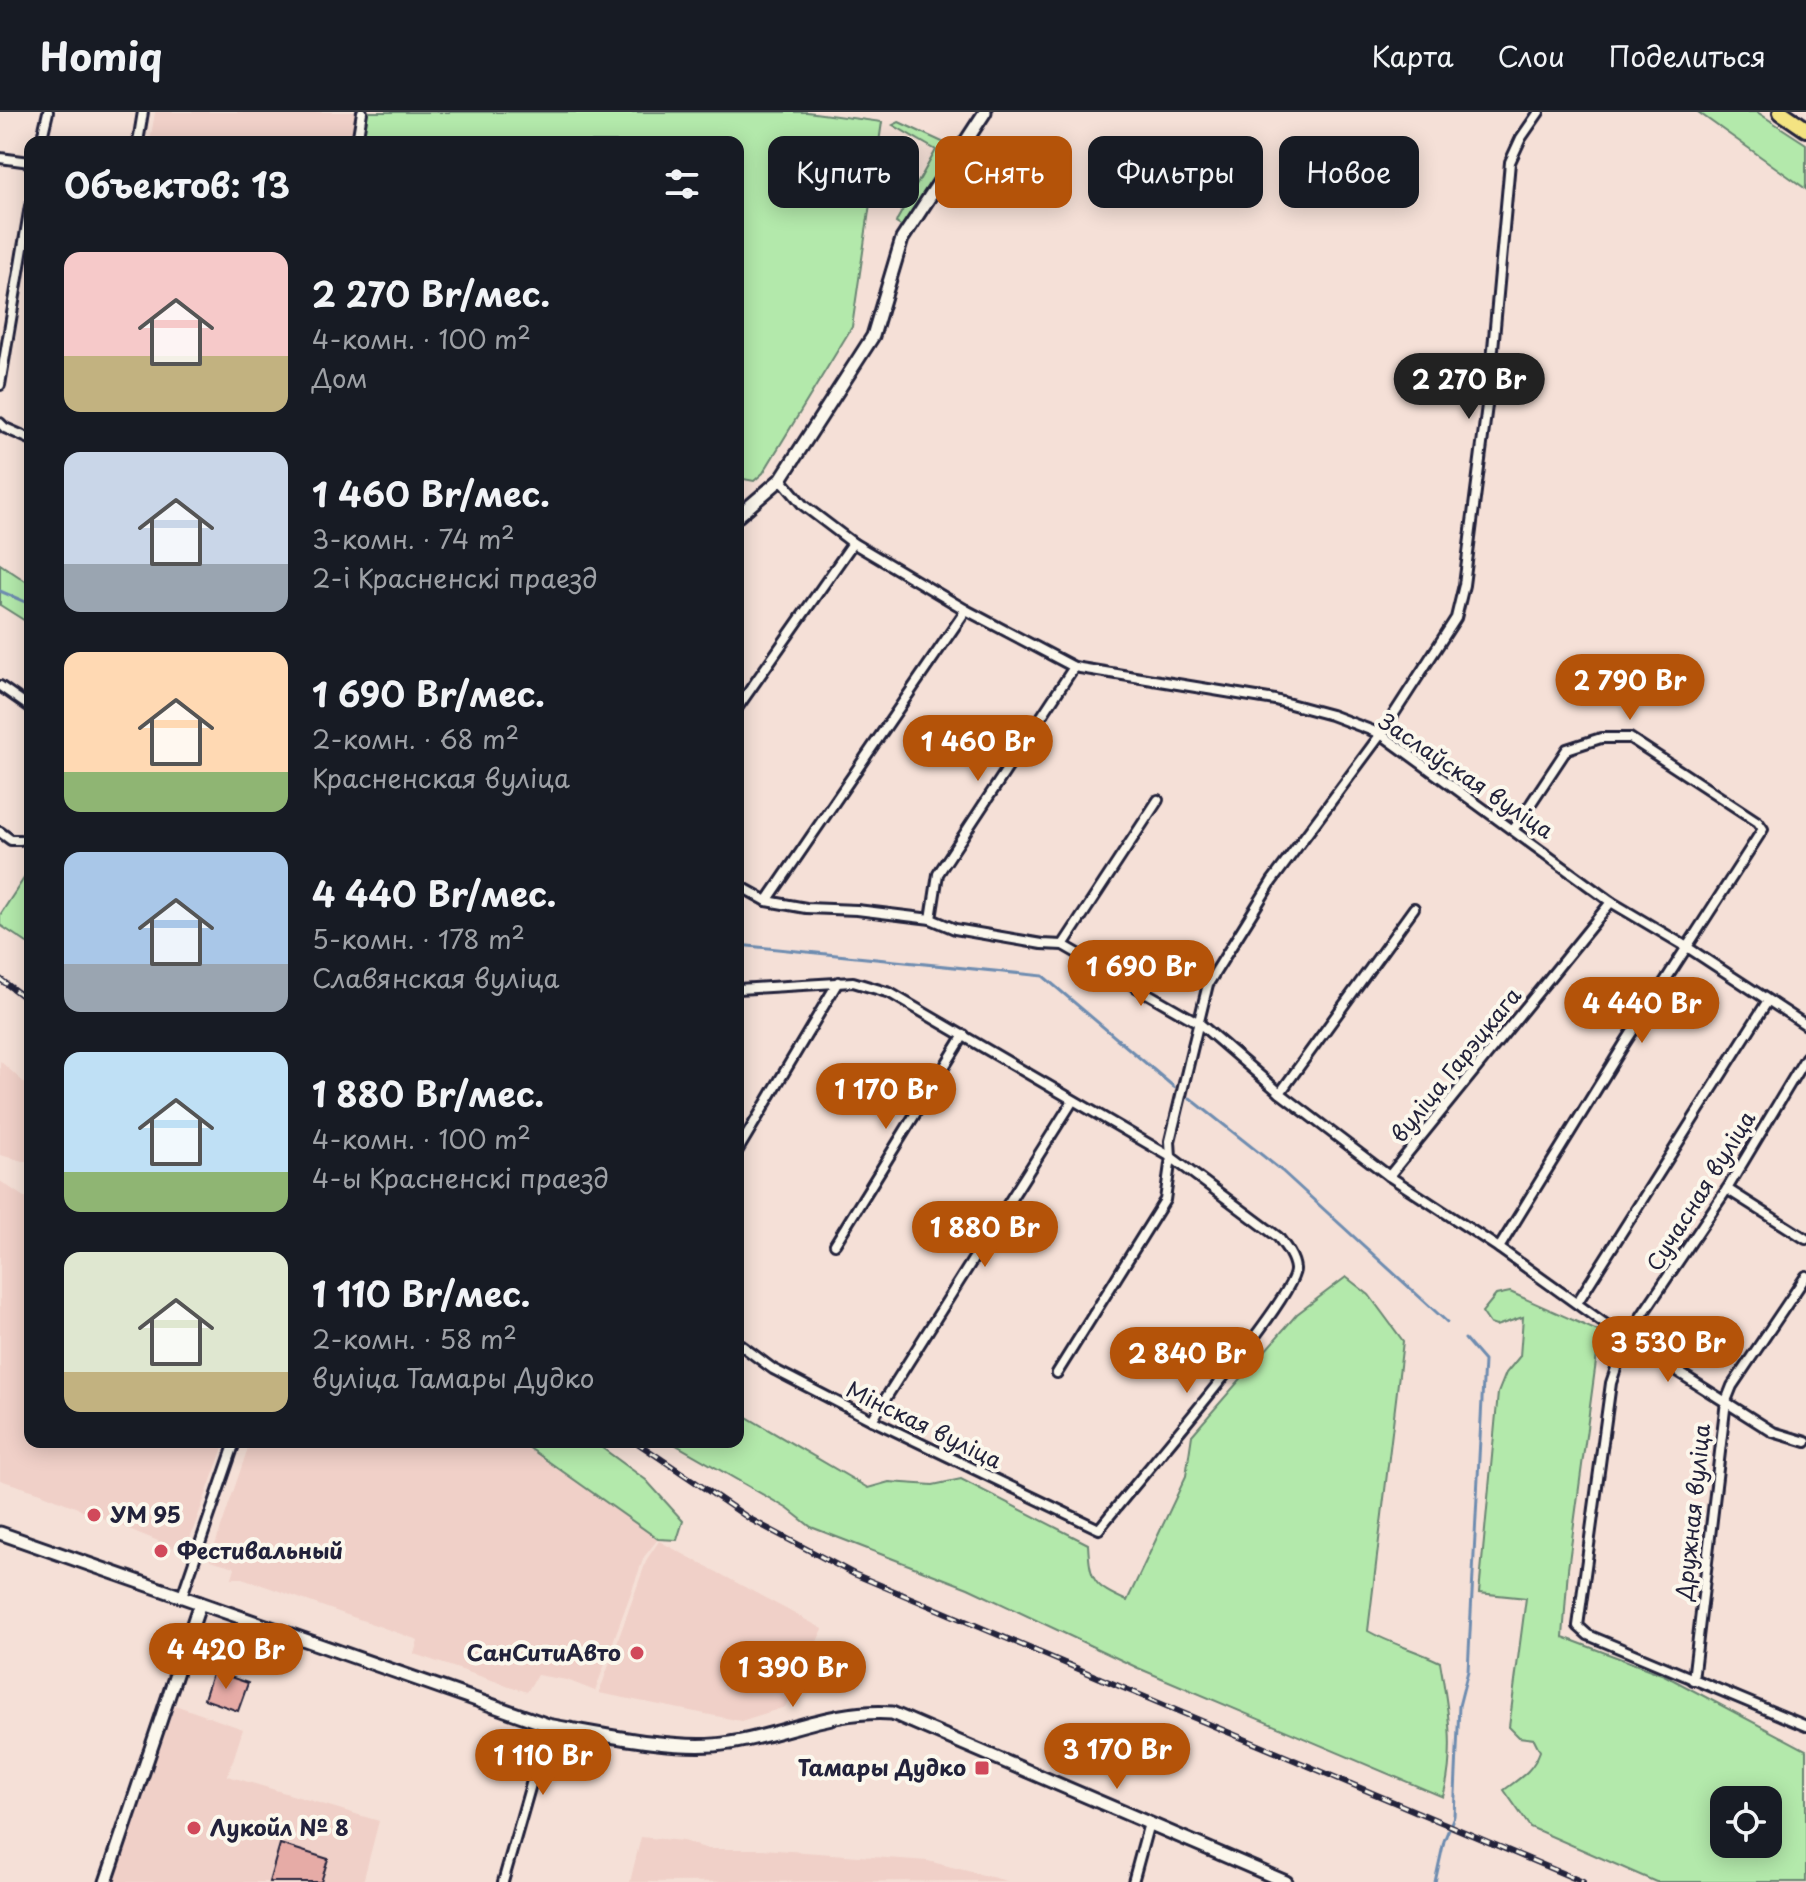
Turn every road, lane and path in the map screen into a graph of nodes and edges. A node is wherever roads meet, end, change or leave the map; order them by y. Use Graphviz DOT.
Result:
graph roads {
  1 [pos="48,112"];
  2 [pos="143,112"];
  3 [pos="362,112"];
  4 [pos="985,112"];
  5 [pos="1539,112"];
  6 [pos="1781,112"];
  7 [pos="1806,129"];
  8 [pos="42,136"];
  9 [pos="139,136"];
  10 [pos="358,136"];
  11 [pos="0,158"];
  12 [pos="24,161"];
  13 [pos="24,242"];
  14 [pos="0,385"];
  15 [pos="0,423"];
  16 [pos="24,436"];
  17 [pos="781,479"];
  18 [pos="744,511"];
  19 [pos="853,543"];
  20 [pos="966,610"];
  21 [pos="1074,667"];
  22 [pos="0,686"];
  23 [pos="744,698"];
  24 [pos="24,703"];
  25 [pos="1381,734"];
  26 [pos="1158,800"];
  27 [pos="1514,829"];
  28 [pos="0,832"];
  29 [pos="20,840"];
  30 [pos="744,888"];
  31 [pos="767,901"];
  32 [pos="1611,902"];
  33 [pos="1414,908"];
  34 [pos="931,919"];
  35 [pos="1063,945"];
  36 [pos="1687,947"];
  37 [pos="838,982"];
  38 [pos="744,989"];
  39 [pos="1767,1002"];
  40 [pos="1199,1023"];
  41 [pos="1806,1025"];
  42 [pos="964,1035"];
  43 [pos="1806,1057"];
  44 [pos="1280,1093"];
  45 [pos="1072,1102"];
  46 [pos="744,1140"];
  47 [pos="1171,1157"];
  48 [pos="1389,1176"];
  49 [pos="1727,1189"];
  50 [pos="1806,1239"];
  51 [pos="835,1244"];
  52 [pos="1499,1248"];
  53 [pos="1806,1276"];
  54 [pos="1577,1303"];
  55 [pos="1626,1339"];
  56 [pos="744,1347"];
  57 [pos="1057,1373"];
  58 [pos="1726,1401"];
  59 [pos="872,1420"];
  60 [pos="1806,1442"];
  61 [pos="233,1448"];
  62 [pos="0,1533"];
  63 [pos="182,1596"];
  64 [pos="200,1603"];
  65 [pos="1693,1680"];
  66 [pos="548,1725"];
  67 [pos="1806,1726"];
  68 [pos="1149,1823"];
  69 [pos="106,1882"];
  70 [pos="503,1882"];
  71 [pos="1133,1882"];
  72 [pos="1286,1882"];
  1 -- 8 [label="street"];
  2 -- 9 [label="street"];
  3 -- 10 [label="street"];
  4 -- 17 [label="street"];
  5 -- 25 [label="street"];
  6 -- 7 [label="main road"];
  11 -- 12 [label="street"];
  13 -- 14 [label="street"];
  15 -- 16 [label="street"];
  17 -- 18 [label="street"];
  17 -- 19 [label="street, Заслаўская вуліца"];
  19 -- 20 [label="street, Заслаўская вуліца"];
  19 -- 23 [label="street"];
  20 -- 21 [label="street, Заслаўская вуліца"];
  20 -- 31 [label="street"];
  21 -- 25 [label="street, Заслаўская вуліца"];
  21 -- 34 [label="street"];
  22 -- 24 [label="street"];
  25 -- 27 [label="street, Заслаўская вуліца"];
  25 -- 40 [label="street"];
  26 -- 35 [label="street"];
  27 -- 32 [label="street, Заслаўская вуліца"];
  27 -- 36 [label="street"];
  28 -- 29 [label="street"];
  30 -- 31 [label="street"];
  31 -- 34 [label="street"];
  32 -- 36 [label="street, Заслаўская вуліца"];
  32 -- 48 [label="street, вуліца Гарэцкага"];
  33 -- 44 [label="street"];
  34 -- 35 [label="street"];
  35 -- 40 [label="street"];
  36 -- 39 [label="street, Заслаўская вуліца"];
  36 -- 52 [label="street"];
  37 -- 38 [label="street"];
  37 -- 42 [label="street"];
  37 -- 46 [label="street"];
  39 -- 41 [label="street, Заслаўская вуліца"];
  39 -- 54 [label="street, Сучасная вуліца"];
  40 -- 44 [label="street"];
  40 -- 47 [label="street"];
  42 -- 45 [label="street"];
  42 -- 51 [label="street"];
  43 -- 49 [label="street, Сучасная вуліца"];
  44 -- 48 [label="street"];
  45 -- 47 [label="street"];
  45 -- 59 [label="street"];
  47 -- 57 [label="street"];
  47 -- 59 [label="street, Мінская вуліца"];
  48 -- 52 [label="street"];
  49 -- 50 [label="street"];
  49 -- 55 [label="street, Сучасная вуліца"];
  52 -- 54 [label="street"];
  53 -- 58 [label="street, Дружная вуліца"];
  54 -- 55 [label="street"];
  55 -- 58 [label="street"];
  55 -- 65 [label="street, Сучасная вуліца"];
  56 -- 59 [label="street, Мінская вуліца"];
  58 -- 60 [label="street"];
  58 -- 65 [label="street, Дружная вуліца"];
  61 -- 63 [label="street"];
  62 -- 63 [label="street"];
  63 -- 64 [label="street"];
  64 -- 66 [label="street"];
  64 -- 69 [label="street"];
  65 -- 67 [label="street"];
  66 -- 68 [label="street"];
  66 -- 70 [label="street"];
  68 -- 71 [label="street"];
  68 -- 72 [label="street"];
}
